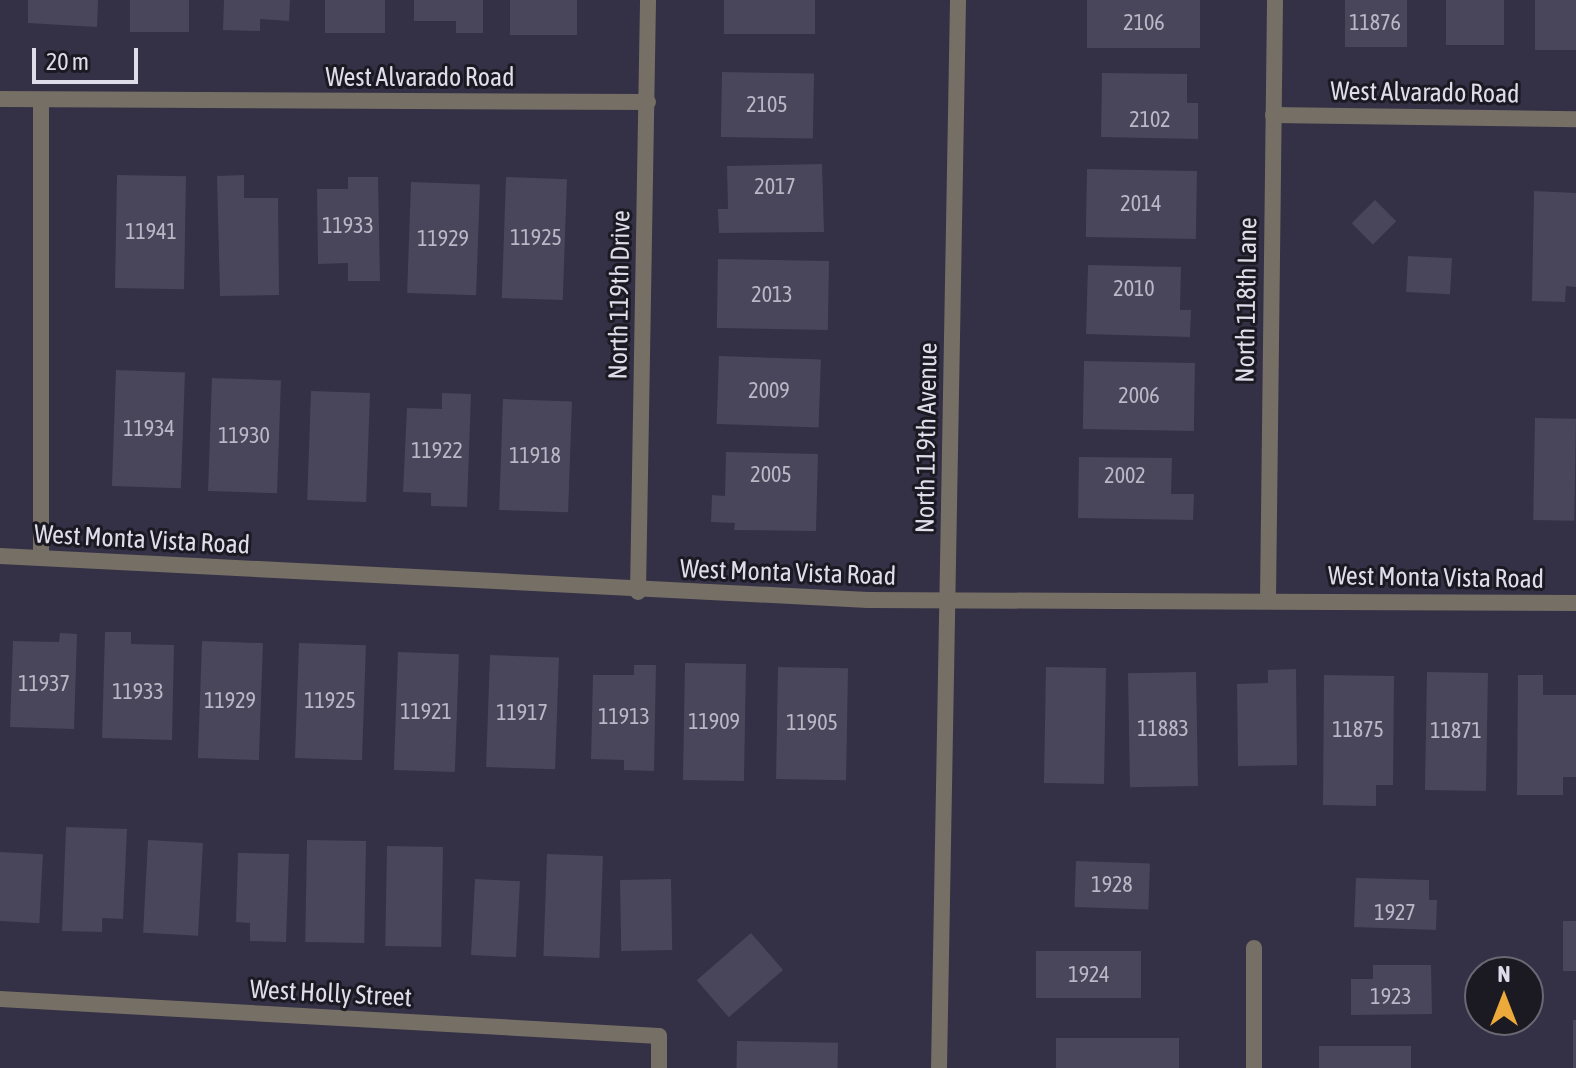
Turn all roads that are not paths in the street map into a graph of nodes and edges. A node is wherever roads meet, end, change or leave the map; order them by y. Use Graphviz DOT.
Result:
graph roads {
  1 [pos="648,0"];
  2 [pos="958,0"];
  3 [pos="1275,0"];
  4 [pos="0,99"];
  5 [pos="41,102"];
  6 [pos="648,102"];
  7 [pos="1273,115"];
  8 [pos="1576,119"];
  9 [pos="0,556"];
  10 [pos="41,558"];
  11 [pos="638,592"];
  12 [pos="1268,600"];
  13 [pos="949,602"];
  14 [pos="1576,603"];
  15 [pos="1254,948"];
  16 [pos="0,999"];
  17 [pos="659,1068"];
  18 [pos="939,1068"];
  19 [pos="1254,1068"];
  1 -- 6 [label="street, North 119th Drive"];
  2 -- 13 [label="street, North 119th Avenue"];
  3 -- 7 [label="street, North 118th Lane"];
  4 -- 5 [label="street, West Alvarado Road"];
  5 -- 6 [label="street, West Alvarado Road"];
  5 -- 10 [label="street"];
  6 -- 11 [label="street, North 119th Drive"];
  7 -- 8 [label="street, West Alvarado Road"];
  7 -- 12 [label="street, North 118th Lane"];
  9 -- 10 [label="street, West Monta Vista Road"];
  10 -- 11 [label="street, West Monta Vista Road"];
  11 -- 13 [label="street, West Monta Vista Road"];
  12 -- 13 [label="street, West Monta Vista Road"];
  12 -- 14 [label="street, West Monta Vista Road"];
  13 -- 18 [label="street, North 119th Avenue"];
  15 -- 19 [label="street"];
  16 -- 17 [label="street, West Holly Street"];
}
